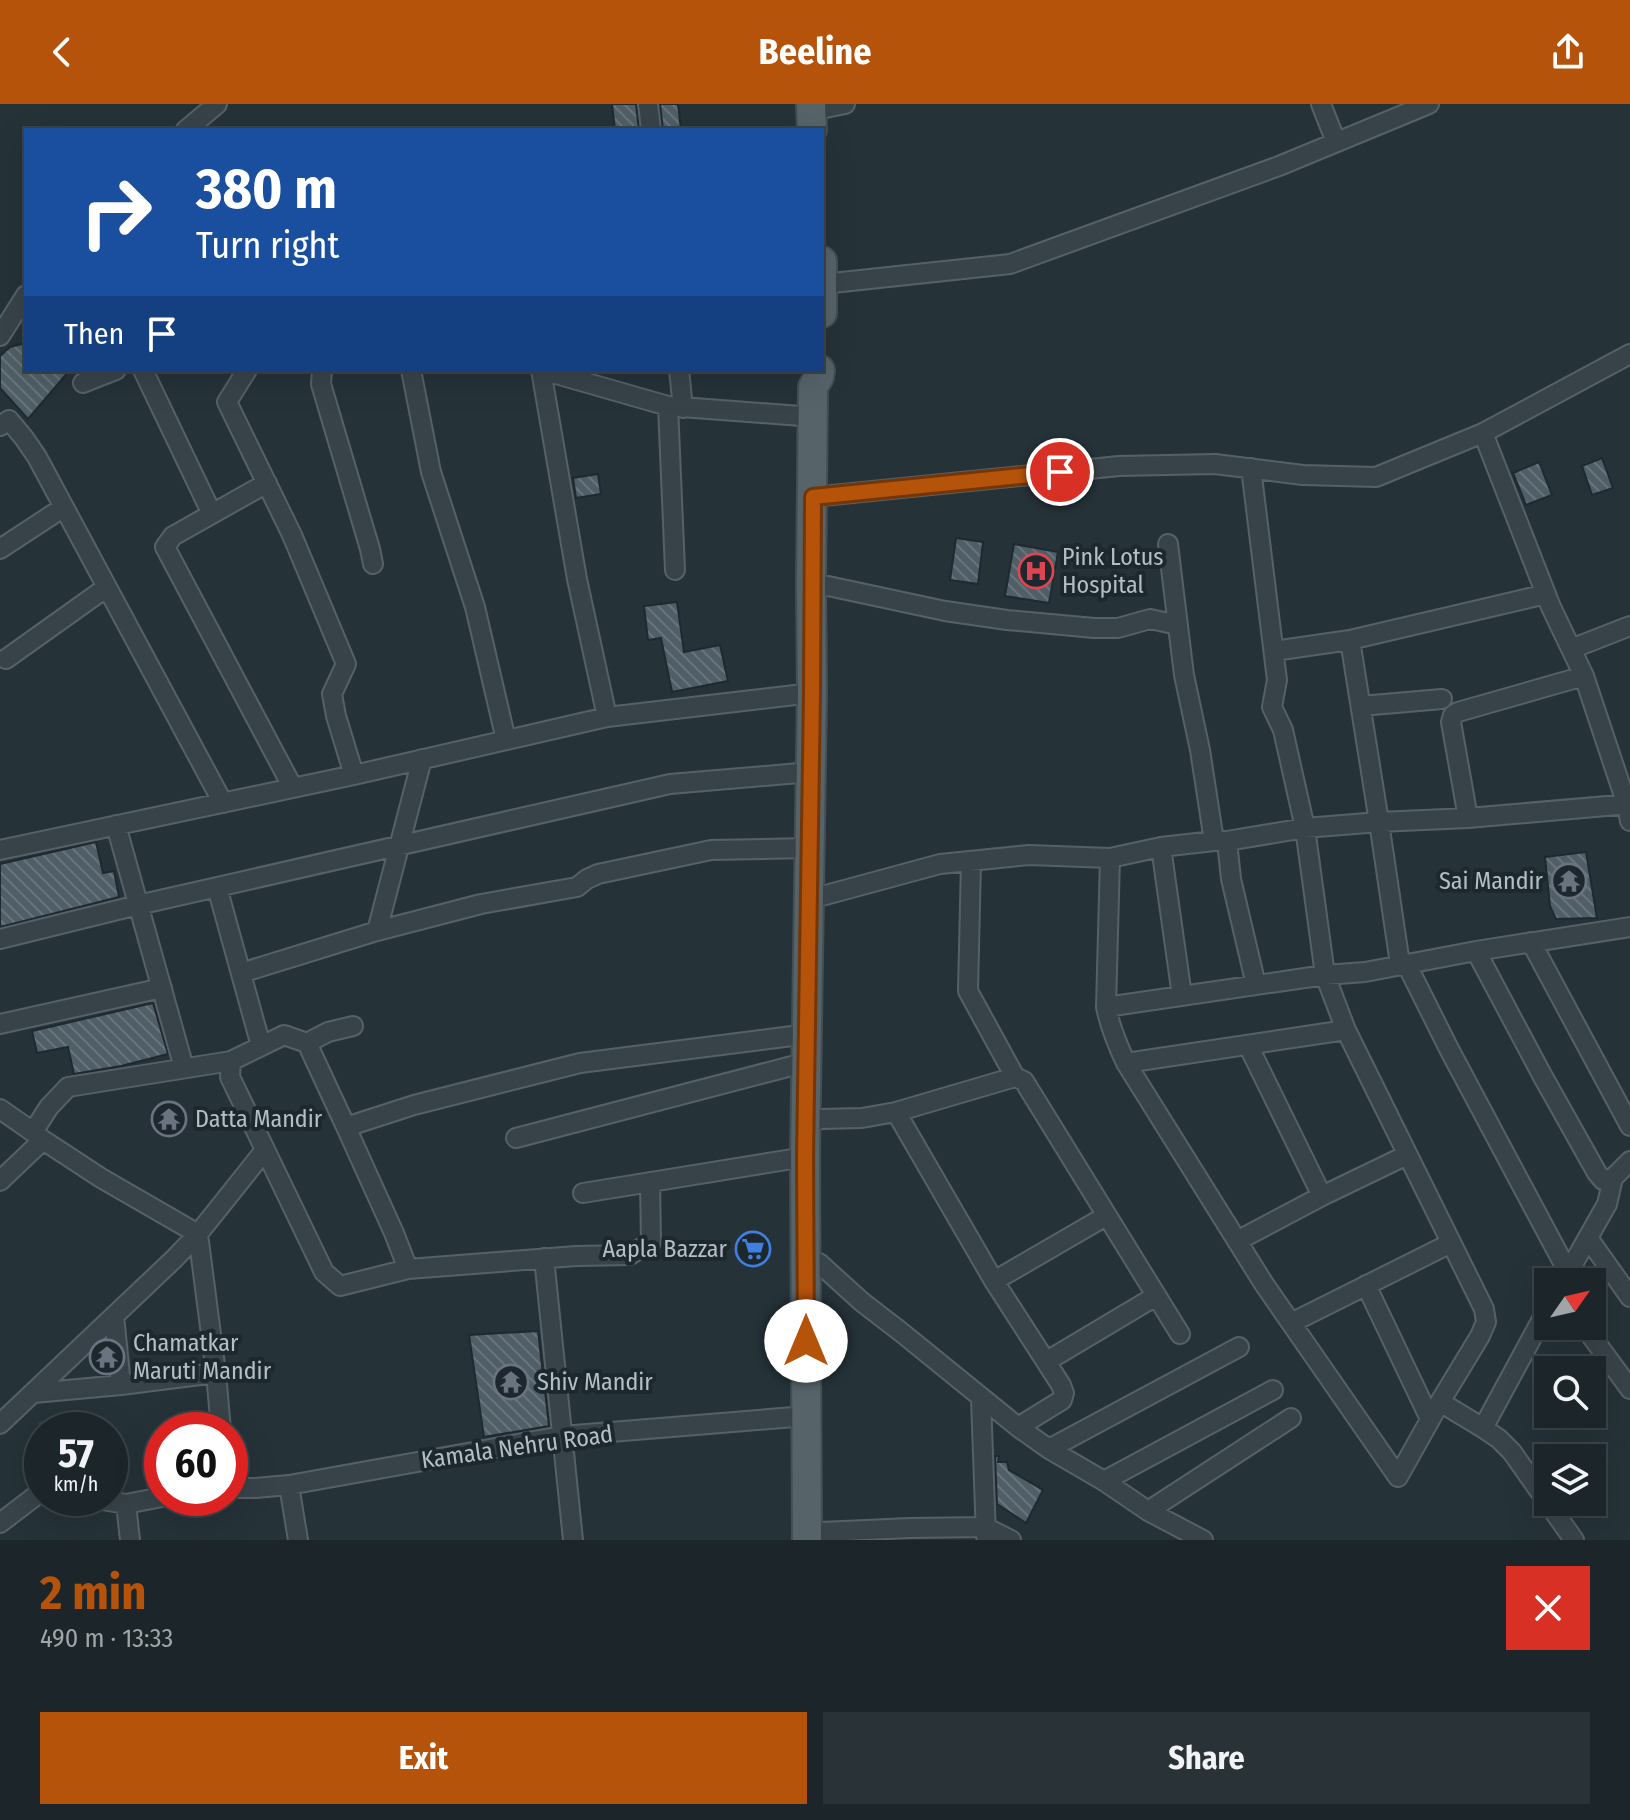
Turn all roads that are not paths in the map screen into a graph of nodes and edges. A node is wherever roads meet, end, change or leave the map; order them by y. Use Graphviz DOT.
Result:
graph roads {
  1 [pos="217,104"];
  2 [pos="648,104"];
  3 [pos="845,104"];
  4 [pos="1321,104"];
  5 [pos="1429,104"];
  6 [pos="1388,112"];
  7 [pos="811,115"];
  8 [pos="188,128"];
  9 [pos="651,128"];
  10 [pos="1336,142"];
  11 [pos="824,272"];
  12 [pos="24,298"];
  13 [pos="0,336"];
  14 [pos="1630,354"];
  15 [pos="111,372"];
  16 [pos="144,372"];
  17 [pos="246,372"];
  18 [pos="322,372"];
  19 [pos="411,372"];
  20 [pos="542,372"];
  21 [pos="549,372"];
  22 [pos="679,372"];
  23 [pos="820,374"];
  24 [pos="83,383"];
  25 [pos="676,407"];
  26 [pos="814,417"];
  27 [pos="0,426"];
  28 [pos="1483,433"];
  29 [pos="1251,468"];
  30 [pos="267,483"];
  31 [pos="820,496"];
  32 [pos="64,507"];
  33 [pos="212,514"];
  34 [pos="1168,544"];
  35 [pos="0,549"];
  36 [pos="373,564"];
  37 [pos="675,570"];
  38 [pos="828,586"];
  39 [pos="107,587"];
  40 [pos="1546,594"];
  41 [pos="1178,625"];
  42 [pos="1630,626"];
  43 [pos="1350,640"];
  44 [pos="1571,649"];
  45 [pos="1274,651"];
  46 [pos="6,659"];
  47 [pos="1584,676"];
  48 [pos="812,693"];
  49 [pos="1442,699"];
  50 [pos="1361,706"];
  51 [pos="607,717"];
  52 [pos="506,740"];
  53 [pos="422,759"];
  54 [pos="811,772"];
  55 [pos="354,775"];
  56 [pos="293,788"];
  57 [pos="223,803"];
  58 [pos="1629,810"];
  59 [pos="1468,818"];
  60 [pos="1379,822"];
  61 [pos="116,825"];
  62 [pos="1305,828"];
  63 [pos="0,830"];
  64 [pos="1220,841"];
  65 [pos="399,846"];
  66 [pos="1161,847"];
  67 [pos="809,848"];
  68 [pos="5,849"];
  69 [pos="1110,858"];
  70 [pos="971,861"];
  71 [pos="217,887"];
  72 [pos="822,896"];
  73 [pos="138,905"];
  74 [pos="1630,927"];
  75 [pos="377,931"];
  76 [pos="0,939"];
  77 [pos="1531,942"];
  78 [pos="1476,951"];
  79 [pos="1403,964"];
  80 [pos="241,973"];
  81 [pos="1325,975"];
  82 [pos="1256,985"];
  83 [pos="162,988"];
  84 [pos="1182,996"];
  85 [pos="1106,1007"];
  86 [pos="0,1024"];
  87 [pos="353,1026"];
  88 [pos="1346,1030"];
  89 [pos="808,1034"];
  90 [pos="307,1043"];
  91 [pos="1248,1045"];
  92 [pos="261,1046"];
  93 [pos="231,1061"];
  94 [pos="807,1062"];
  95 [pos="1126,1063"];
  96 [pos="184,1068"];
  97 [pos="1015,1077"];
  98 [pos="896,1112"];
  99 [pos="2,1114"];
  100 [pos="814,1121"];
  101 [pos="1630,1126"];
  102 [pos="346,1127"];
  103 [pos="38,1136"];
  104 [pos="516,1138"];
  105 [pos="265,1150"];
  106 [pos="1407,1155"];
  107 [pos="805,1157"];
  108 [pos="1630,1161"];
  109 [pos="1613,1178"];
  110 [pos="0,1181"];
  111 [pos="650,1182"];
  112 [pos="583,1193"];
  113 [pos="1322,1196"];
  114 [pos="1106,1216"];
  115 [pos="198,1234"];
  116 [pos="1588,1238"];
  117 [pos="1237,1241"];
  118 [pos="1451,1243"];
  119 [pos="544,1258"];
  120 [pos="819,1263"];
  121 [pos="1560,1268"];
  122 [pos="1570,1268"];
  123 [pos="408,1269"];
  124 [pos="994,1281"];
  125 [pos="1366,1285"];
  126 [pos="1156,1296"];
  127 [pos="1630,1297"];
  128 [pos="114,1316"];
  129 [pos="1291,1323"];
  130 [pos="1180,1334"];
  131 [pos="1534,1334"];
  132 [pos="1594,1340"];
  133 [pos="1239,1347"];
  134 [pos="1047,1361"];
  135 [pos="216,1373"];
  136 [pos="121,1385"];
  137 [pos="1630,1389"];
  138 [pos="1273,1390"];
  139 [pos="34,1393"];
  140 [pos="981,1399"];
  141 [pos="1435,1411"];
  142 [pos="219,1412"];
  143 [pos="806,1416"];
  144 [pos="1291,1418"];
  145 [pos="0,1424"];
  146 [pos="1018,1427"];
  147 [pos="1483,1428"];
  148 [pos="562,1436"];
  149 [pos="1049,1449"];
  150 [pos="1104,1481"];
  151 [pos="289,1485"];
  152 [pos="248,1488"];
  153 [pos="24,1505"];
  154 [pos="1148,1511"];
  155 [pos="127,1516"];
  156 [pos="0,1523"];
  157 [pos="986,1534"];
  158 [pos="816,1537"];
  159 [pos="130,1540"];
  160 [pos="298,1540"];
  161 [pos="573,1540"];
  162 [pos="1011,1540"];
  163 [pos="1203,1540"];
  164 [pos="1574,1540"];
  1 -- 8 [label="street"];
  2 -- 9 [label="street"];
  3 -- 7 [label="street"];
  4 -- 10 [label="street"];
  5 -- 6 [label="street"];
  6 -- 10 [label="street"];
  10 -- 11 [label="street"];
  12 -- 13 [label="street"];
  14 -- 28 [label="street"];
  15 -- 24 [label="street"];
  16 -- 33 [label="street"];
  17 -- 30 [label="street"];
  18 -- 36 [label="street"];
  19 -- 52 [label="street"];
  20 -- 51 [label="street"];
  21 -- 25 [label="street"];
  22 -- 25 [label="street"];
  23 -- 26 [label="main road"];
  23 -- 31 [label="main road"];
  25 -- 26 [label="street"];
  25 -- 37 [label="street"];
  26 -- 31 [label="main road"];
  27 -- 32 [label="street"];
  28 -- 29 [label="street"];
  28 -- 40 [label="street"];
  29 -- 31 [label="street"];
  29 -- 45 [label="street"];
  30 -- 33 [label="street"];
  30 -- 55 [label="street"];
  31 -- 38 [label="main road"];
  31 -- 48 [label="main road"];
  32 -- 35 [label="street"];
  32 -- 39 [label="street"];
  33 -- 56 [label="street"];
  34 -- 41 [label="street"];
  38 -- 41 [label="street"];
  38 -- 72 [label="main road"];
  39 -- 46 [label="street"];
  39 -- 57 [label="street"];
  40 -- 43 [label="street"];
  40 -- 44 [label="street"];
  41 -- 64 [label="street"];
  42 -- 44 [label="street"];
  43 -- 45 [label="street"];
  43 -- 50 [label="street"];
  44 -- 47 [label="street"];
  45 -- 62 [label="street"];
  47 -- 58 [label="street"];
  47 -- 59 [label="street"];
  48 -- 51 [label="street"];
  48 -- 54 [label="main road"];
  49 -- 50 [label="street"];
  50 -- 60 [label="street"];
  51 -- 52 [label="street"];
  52 -- 53 [label="street"];
  53 -- 55 [label="street"];
  53 -- 65 [label="street"];
  54 -- 65 [label="street"];
  54 -- 67 [label="main road"];
  55 -- 56 [label="street"];
  56 -- 57 [label="street"];
  57 -- 61 [label="street"];
  58 -- 59 [label="street"];
  59 -- 60 [label="street"];
  60 -- 62 [label="street"];
  60 -- 79 [label="street"];
  61 -- 68 [label="street"];
  61 -- 73 [label="street"];
  62 -- 64 [label="street"];
  62 -- 81 [label="street"];
  63 -- 68 [label="street"];
  64 -- 66 [label="street"];
  64 -- 82 [label="street"];
  65 -- 71 [label="street"];
  65 -- 75 [label="street"];
  66 -- 69 [label="street"];
  66 -- 84 [label="street"];
  67 -- 75 [label="street"];
  67 -- 89 [label="main road"];
  69 -- 70 [label="street"];
  69 -- 85 [label="street"];
  70 -- 72 [label="street"];
  70 -- 97 [label="street"];
  71 -- 73 [label="street"];
  71 -- 80 [label="street"];
  72 -- 100 [label="main road"];
  73 -- 76 [label="street"];
  73 -- 83 [label="street"];
  74 -- 77 [label="street"];
  75 -- 80 [label="street"];
  77 -- 78 [label="street"];
  77 -- 101 [label="street"];
  78 -- 79 [label="street"];
  78 -- 109 [label="street"];
  79 -- 81 [label="street"];
  79 -- 121 [label="street"];
  80 -- 92 [label="street"];
  81 -- 82 [label="street"];
  81 -- 88 [label="street"];
  82 -- 84 [label="street"];
  83 -- 86 [label="street"];
  83 -- 96 [label="street"];
  84 -- 85 [label="street"];
  85 -- 95 [label="street"];
  87 -- 90 [label="street"];
  88 -- 91 [label="street"];
  88 -- 106 [label="street"];
  89 -- 94 [label="main road"];
  89 -- 102 [label="street"];
  90 -- 92 [label="street"];
  90 -- 102 [label="street"];
  91 -- 95 [label="street"];
  91 -- 113 [label="street"];
  92 -- 93 [label="street"];
  93 -- 96 [label="street"];
  93 -- 105 [label="street"];
  94 -- 100 [label="main road"];
  94 -- 104 [label="street"];
  95 -- 117 [label="street"];
  96 -- 103 [label="street"];
  97 -- 98 [label="street"];
  97 -- 114 [label="street"];
  98 -- 100 [label="street"];
  98 -- 124 [label="street"];
  99 -- 103 [label="street"];
  100 -- 107 [label="main road"];
  100 -- 120 [label="main road"];
  102 -- 123 [label="street"];
  103 -- 110 [label="street"];
  103 -- 115 [label="street"];
  105 -- 115 [label="street"];
  105 -- 123 [label="street"];
  106 -- 113 [label="street"];
  106 -- 118 [label="street"];
  107 -- 111 [label="street"];
  107 -- 143 [label="main road"];
  108 -- 109 [label="street"];
  109 -- 116 [label="street"];
  111 -- 112 [label="street"];
  111 -- 119 [label="street"];
  113 -- 117 [label="street"];
  114 -- 124 [label="street"];
  114 -- 126 [label="street"];
  115 -- 128 [label="street"];
  115 -- 135 [label="street"];
  116 -- 122 [label="street"];
  116 -- 127 [label="street"];
  117 -- 129 [label="street"];
  118 -- 125 [label="street"];
  118 -- 141 [label="street"];
  119 -- 123 [label="street"];
  119 -- 148 [label="street"];
  120 -- 140 [label="street"];
  120 -- 158 [label="main road"];
  124 -- 134 [label="street"];
  125 -- 129 [label="street"];
  125 -- 141 [label="street"];
  126 -- 130 [label="street"];
  126 -- 134 [label="street"];
  128 -- 136 [label="street"];
  128 -- 139 [label="street"];
  129 -- 141 [label="street"];
  131 -- 147 [label="street"];
  132 -- 137 [label="street"];
  133 -- 149 [label="street"];
  134 -- 146 [label="street"];
  135 -- 136 [label="street"];
  135 -- 142 [label="street"];
  136 -- 139 [label="street"];
  138 -- 150 [label="street"];
  139 -- 145 [label="street"];
  140 -- 146 [label="street"];
  140 -- 157 [label="street"];
  141 -- 147 [label="street"];
  143 -- 148 [label="street, Kamala Nehru Road"];
  143 -- 158 [label="main road"];
  144 -- 154 [label="street"];
  146 -- 149 [label="street"];
  147 -- 164 [label="street"];
  148 -- 151 [label="street, Kamala Nehru Road"];
  148 -- 161 [label="street"];
  149 -- 150 [label="street"];
  150 -- 154 [label="street"];
  151 -- 152 [label="street, Kamala Nehru Road"];
  151 -- 160 [label="street"];
  153 -- 156 [label="street"];
  154 -- 163 [label="street"];
  155 -- 159 [label="street"];
  157 -- 158 [label="street"];
  157 -- 162 [label="street"];
}
